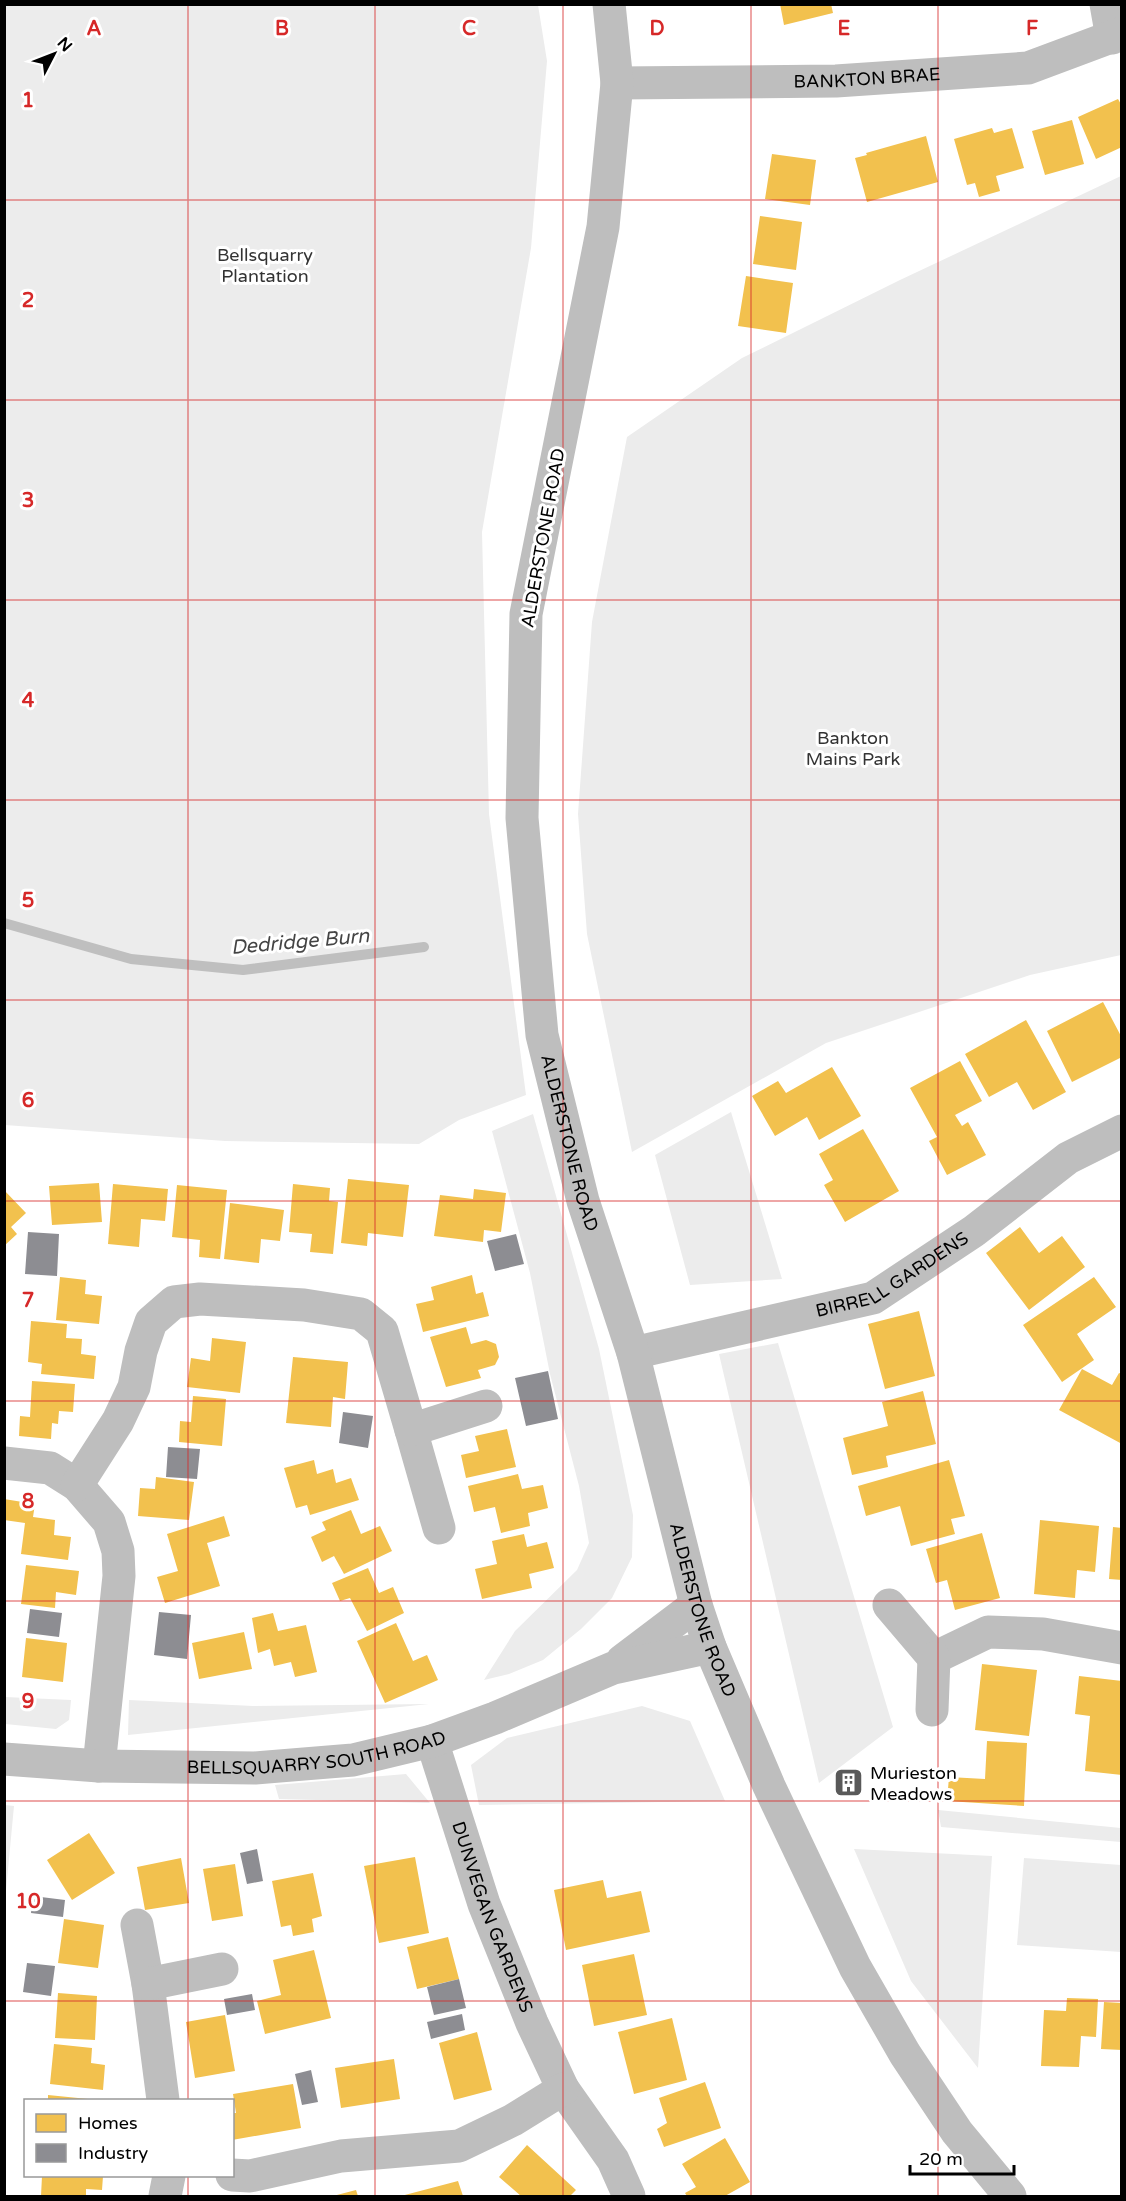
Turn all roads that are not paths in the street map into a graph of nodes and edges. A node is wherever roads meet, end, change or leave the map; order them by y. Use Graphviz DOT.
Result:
graph roads {
  1 [pos="609,4"];
  2 [pos="1106,4"];
  3 [pos="1117,35"];
  4 [pos="617,82"];
  5 [pos="1122,1131"];
  6 [pos="633,1353"];
  7 [pos="486,1406"];
  8 [pos="411,1430"];
  9 [pos="4,1463"];
  10 [pos="77,1485"];
  11 [pos="439,1528"];
  12 [pos="696,1605"];
  13 [pos="889,1605"];
  14 [pos="710,1647"];
  15 [pos="1122,1648"];
  16 [pos="934,1658"];
  17 [pos="613,1668"];
  18 [pos="932,1710"];
  19 [pos="432,1741"];
  20 [pos="4,1759"];
  21 [pos="99,1766"];
  22 [pos="137,1924"];
  23 [pos="222,1969"];
  24 [pos="148,1984"];
  25 [pos="563,2089"];
  26 [pos="163,2099"];
  27 [pos="234,2175"];
  28 [pos="169,2177"];
  29 [pos="165,2196"];
  30 [pos="629,2196"];
  31 [pos="1010,2196"];
  1 -- 4 [label="street, ALDERSTONE ROAD"];
  2 -- 3 [label="street, BANKTON BRAE"];
  3 -- 4 [label="street, BANKTON BRAE"];
  4 -- 6 [label="street, ALDERSTONE ROAD"];
  5 -- 6 [label="street, BIRRELL GARDENS"];
  6 -- 12 [label="street, ALDERSTONE ROAD"];
  7 -- 8 [label="street"];
  8 -- 10 [label="street"];
  8 -- 11 [label="street"];
  9 -- 10 [label="street"];
  10 -- 21 [label="street"];
  12 -- 14 [label="street, ALDERSTONE ROAD"];
  12 -- 17 [label="street, BELLSQUARRY SOUTH ROAD"];
  13 -- 16 [label="street"];
  14 -- 17 [label="street, BELLSQUARRY SOUTH ROAD"];
  14 -- 31 [label="street, ALDERSTONE ROAD"];
  15 -- 16 [label="street"];
  16 -- 18 [label="street"];
  17 -- 19 [label="street, BELLSQUARRY SOUTH ROAD"];
  19 -- 21 [label="street, BELLSQUARRY SOUTH ROAD"];
  19 -- 25 [label="street, DUNVEGAN GARDENS"];
  20 -- 21 [label="street, BELLSQUARRY SOUTH ROAD"];
  22 -- 24 [label="street"];
  23 -- 24 [label="street"];
  24 -- 26 [label="street"];
  25 -- 27 [label="street"];
  25 -- 30 [label="street, DUNVEGAN GARDENS"];
  28 -- 29 [label="street"];
}
